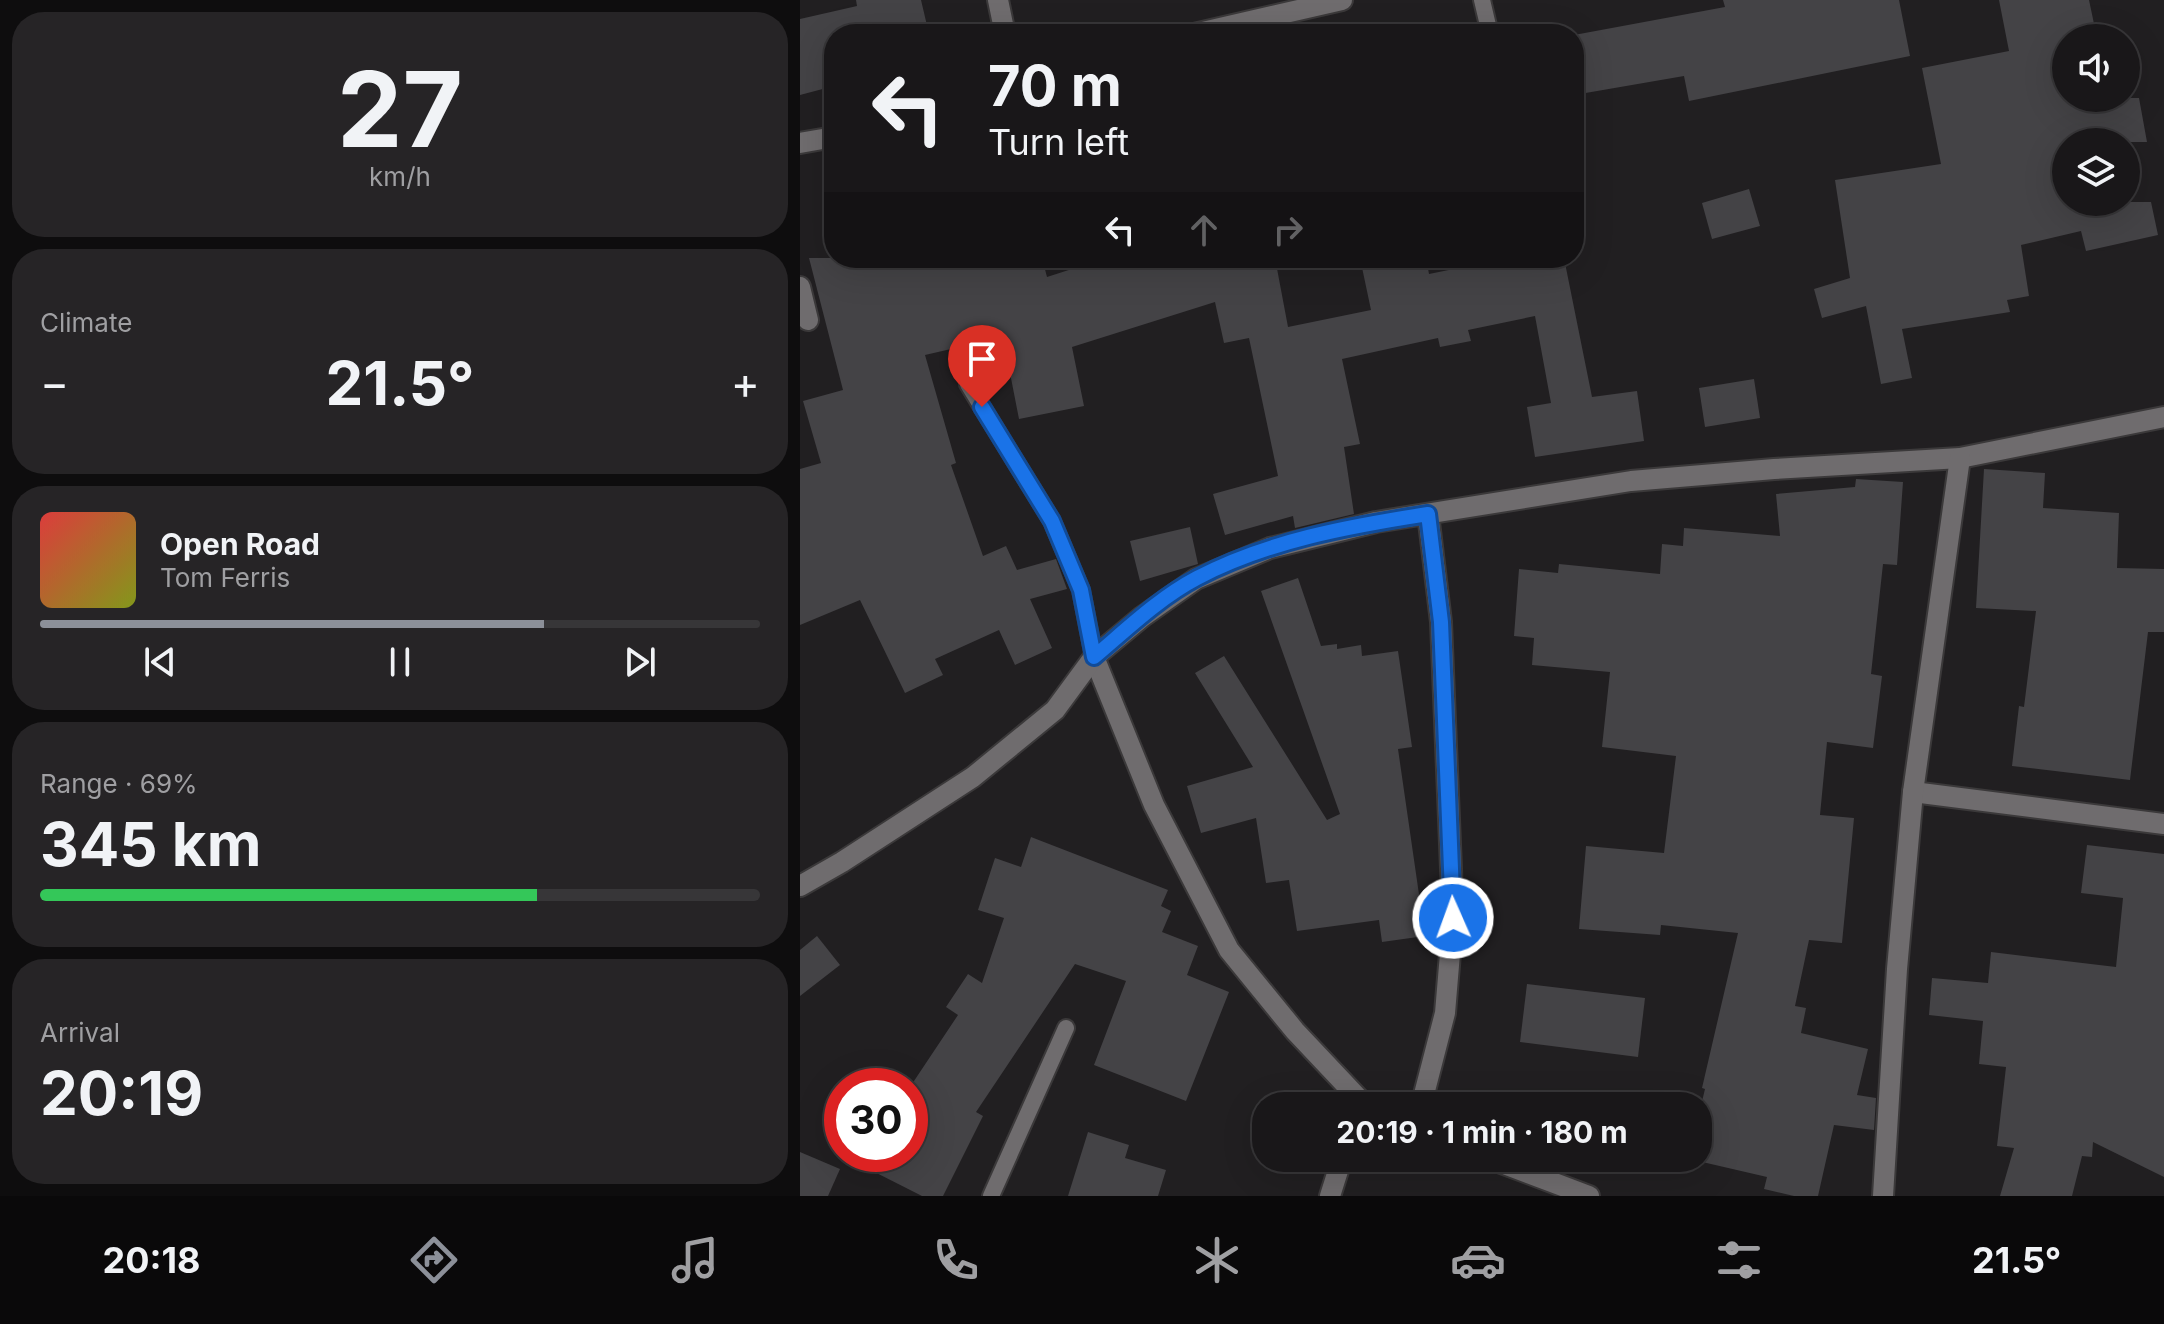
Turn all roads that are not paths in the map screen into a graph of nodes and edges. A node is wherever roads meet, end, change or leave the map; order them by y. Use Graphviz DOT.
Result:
graph roads {
  1 [pos="998,0"];
  2 [pos="1342,0"];
  3 [pos="1482,0"];
  4 [pos="1003,24"];
  5 [pos="1238,24"];
  6 [pos="1488,24"];
  7 [pos="824,139"];
  8 [pos="800,143"];
  9 [pos="800,287"];
  10 [pos="808,320"];
  11 [pos="968,384"];
  12 [pos="2164,417"];
  13 [pos="1960,458"];
  14 [pos="1428,514"];
  15 [pos="1094,657"];
  16 [pos="1913,792"];
  17 [pos="2164,824"];
  18 [pos="800,886"];
  19 [pos="1066,1028"];
  20 [pos="1352,1092"];
  21 [pos="1425,1092"];
  22 [pos="1338,1172"];
  23 [pos="1525,1172"];
  24 [pos="991,1196"];
  25 [pos="1330,1196"];
  26 [pos="1589,1196"];
  27 [pos="1883,1196"];
  1 -- 4 [label="street"];
  2 -- 5 [label="street"];
  3 -- 6 [label="lane"];
  7 -- 8 [label="street"];
  9 -- 10 [label="street"];
  11 -- 15 [label="lane"];
  12 -- 13 [label="street"];
  13 -- 14 [label="street"];
  13 -- 16 [label="street"];
  14 -- 15 [label="street"];
  14 -- 21 [label="street"];
  15 -- 18 [label="street"];
  15 -- 20 [label="street"];
  16 -- 17 [label="street"];
  16 -- 27 [label="street"];
  19 -- 24 [label="lane"];
  22 -- 25 [label="street"];
  23 -- 26 [label="street"];
}
